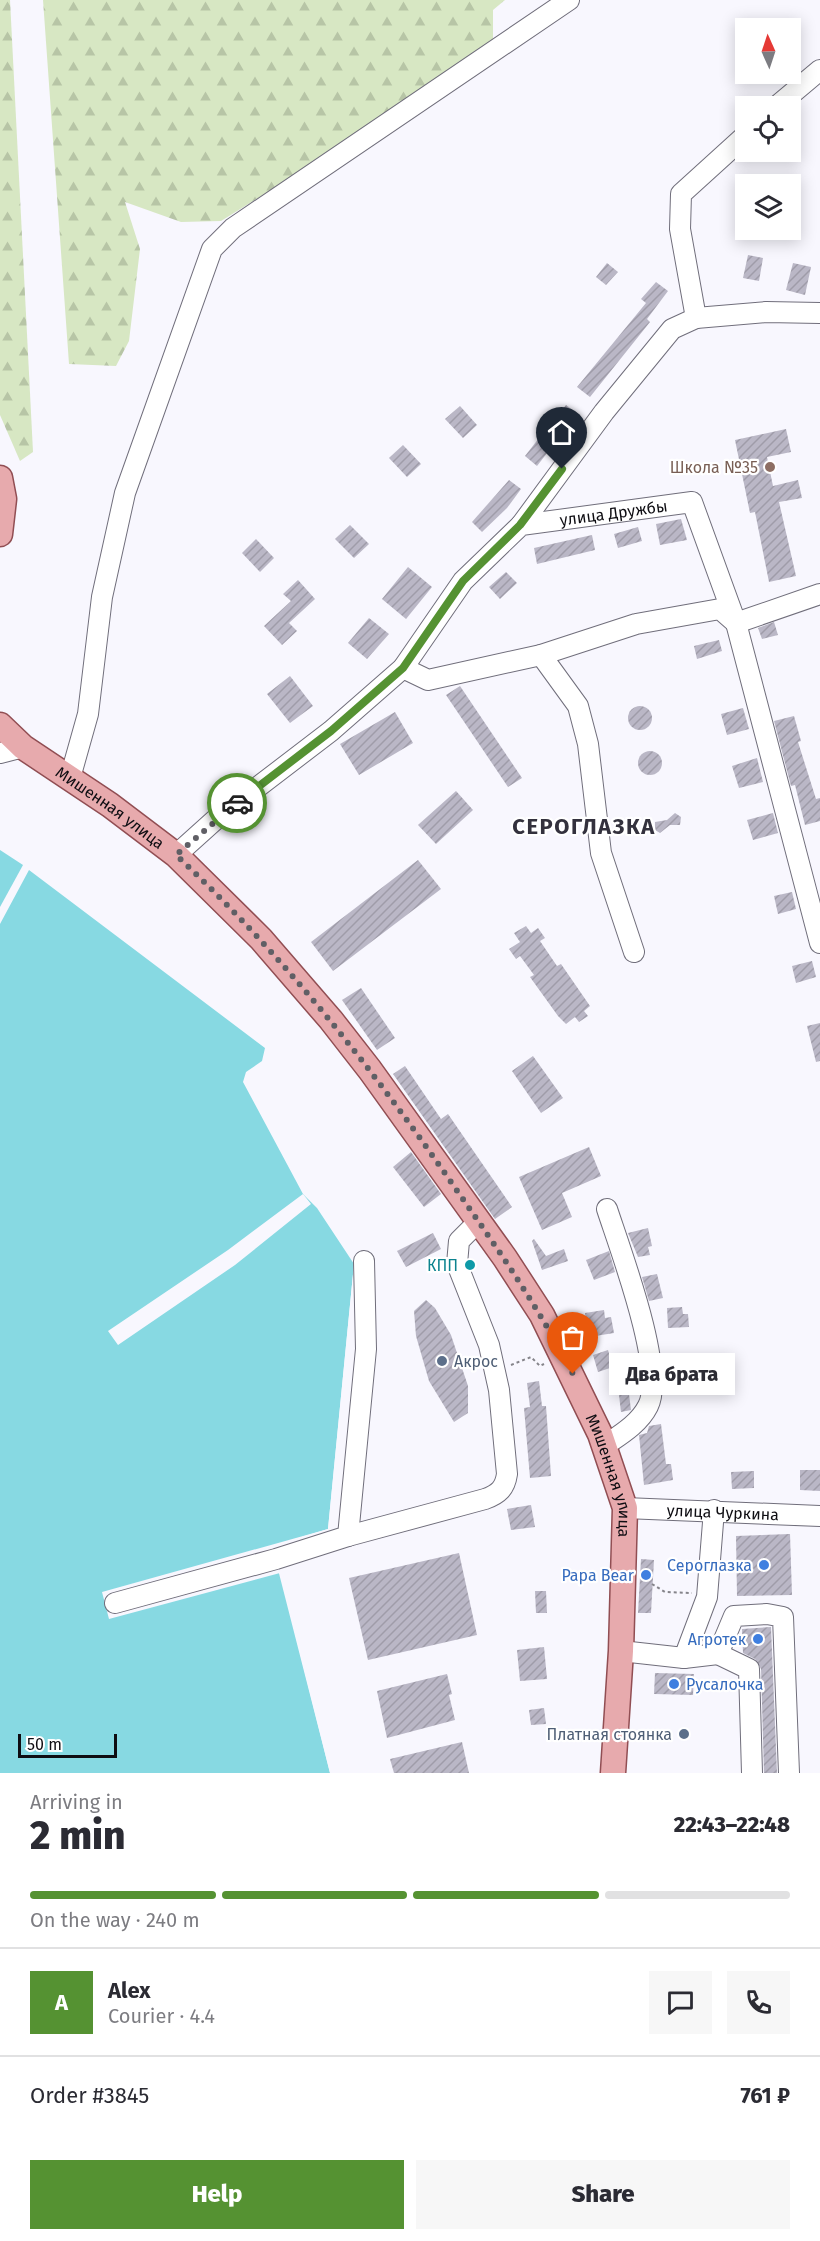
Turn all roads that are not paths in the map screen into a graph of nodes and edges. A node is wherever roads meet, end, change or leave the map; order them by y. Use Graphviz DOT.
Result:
graph roads {
  1 [pos="568,0"];
  2 [pos="820,70"];
  3 [pos="789,96"];
  4 [pos="735,145"];
  5 [pos="696,312"];
  6 [pos="820,313"];
  7 [pos="0,478"];
  8 [pos="520,525"];
  9 [pos="0,534"];
  10 [pos="820,594"];
  11 [pos="736,623"];
  12 [pos="541,655"];
  13 [pos="403,668"];
  14 [pos="0,725"];
  15 [pos="23,747"];
  16 [pos="0,753"];
  17 [pos="70,778"];
  18 [pos="176,855"];
  19 [pos="820,943"];
  20 [pos="634,952"];
  21 [pos="607,1209"];
  22 [pos="479,1221"];
  23 [pos="364,1261"];
  24 [pos="604,1446"];
  25 [pos="625,1508"];
  26 [pos="714,1510"];
  27 [pos="820,1516"];
  28 [pos="348,1536"];
  29 [pos="115,1603"];
  30 [pos="621,1651"];
  31 [pos="718,1654"];
  32 [pos="684,1658"];
  33 [pos="613,1773"];
  34 [pos="752,1773"];
  35 [pos="789,1773"];
  1 -- 17 [label="street"];
  2 -- 3 [label="street"];
  4 -- 5 [label="street"];
  5 -- 6 [label="street"];
  5 -- 8 [label="street"];
  7 -- 9 [label="main road"];
  8 -- 11 [label="street, улица Дружбы"];
  8 -- 13 [label="street"];
  10 -- 11 [label="street"];
  11 -- 12 [label="street"];
  11 -- 19 [label="street, улица Дружбы"];
  12 -- 13 [label="street"];
  12 -- 20 [label="street"];
  13 -- 18 [label="street"];
  14 -- 15 [label="main road, Мишенная улица"];
  15 -- 16 [label="street"];
  15 -- 17 [label="main road, Мишенная улица"];
  17 -- 18 [label="main road, Мишенная улица"];
  18 -- 22 [label="main road, Мишенная улица"];
  21 -- 24 [label="street"];
  22 -- 24 [label="main road, Мишенная улица"];
  22 -- 28 [label="street"];
  23 -- 28 [label="street"];
  24 -- 25 [label="main road, Мишенная улица"];
  25 -- 26 [label="street, улица Чуркина"];
  25 -- 30 [label="main road, Мишенная улица"];
  26 -- 27 [label="street, улица Чуркина"];
  26 -- 32 [label="street"];
  28 -- 29 [label="street"];
  30 -- 32 [label="street"];
  30 -- 33 [label="main road, Мишенная улица"];
  31 -- 32 [label="street"];
  31 -- 34 [label="street"];
  31 -- 35 [label="street"];
}
